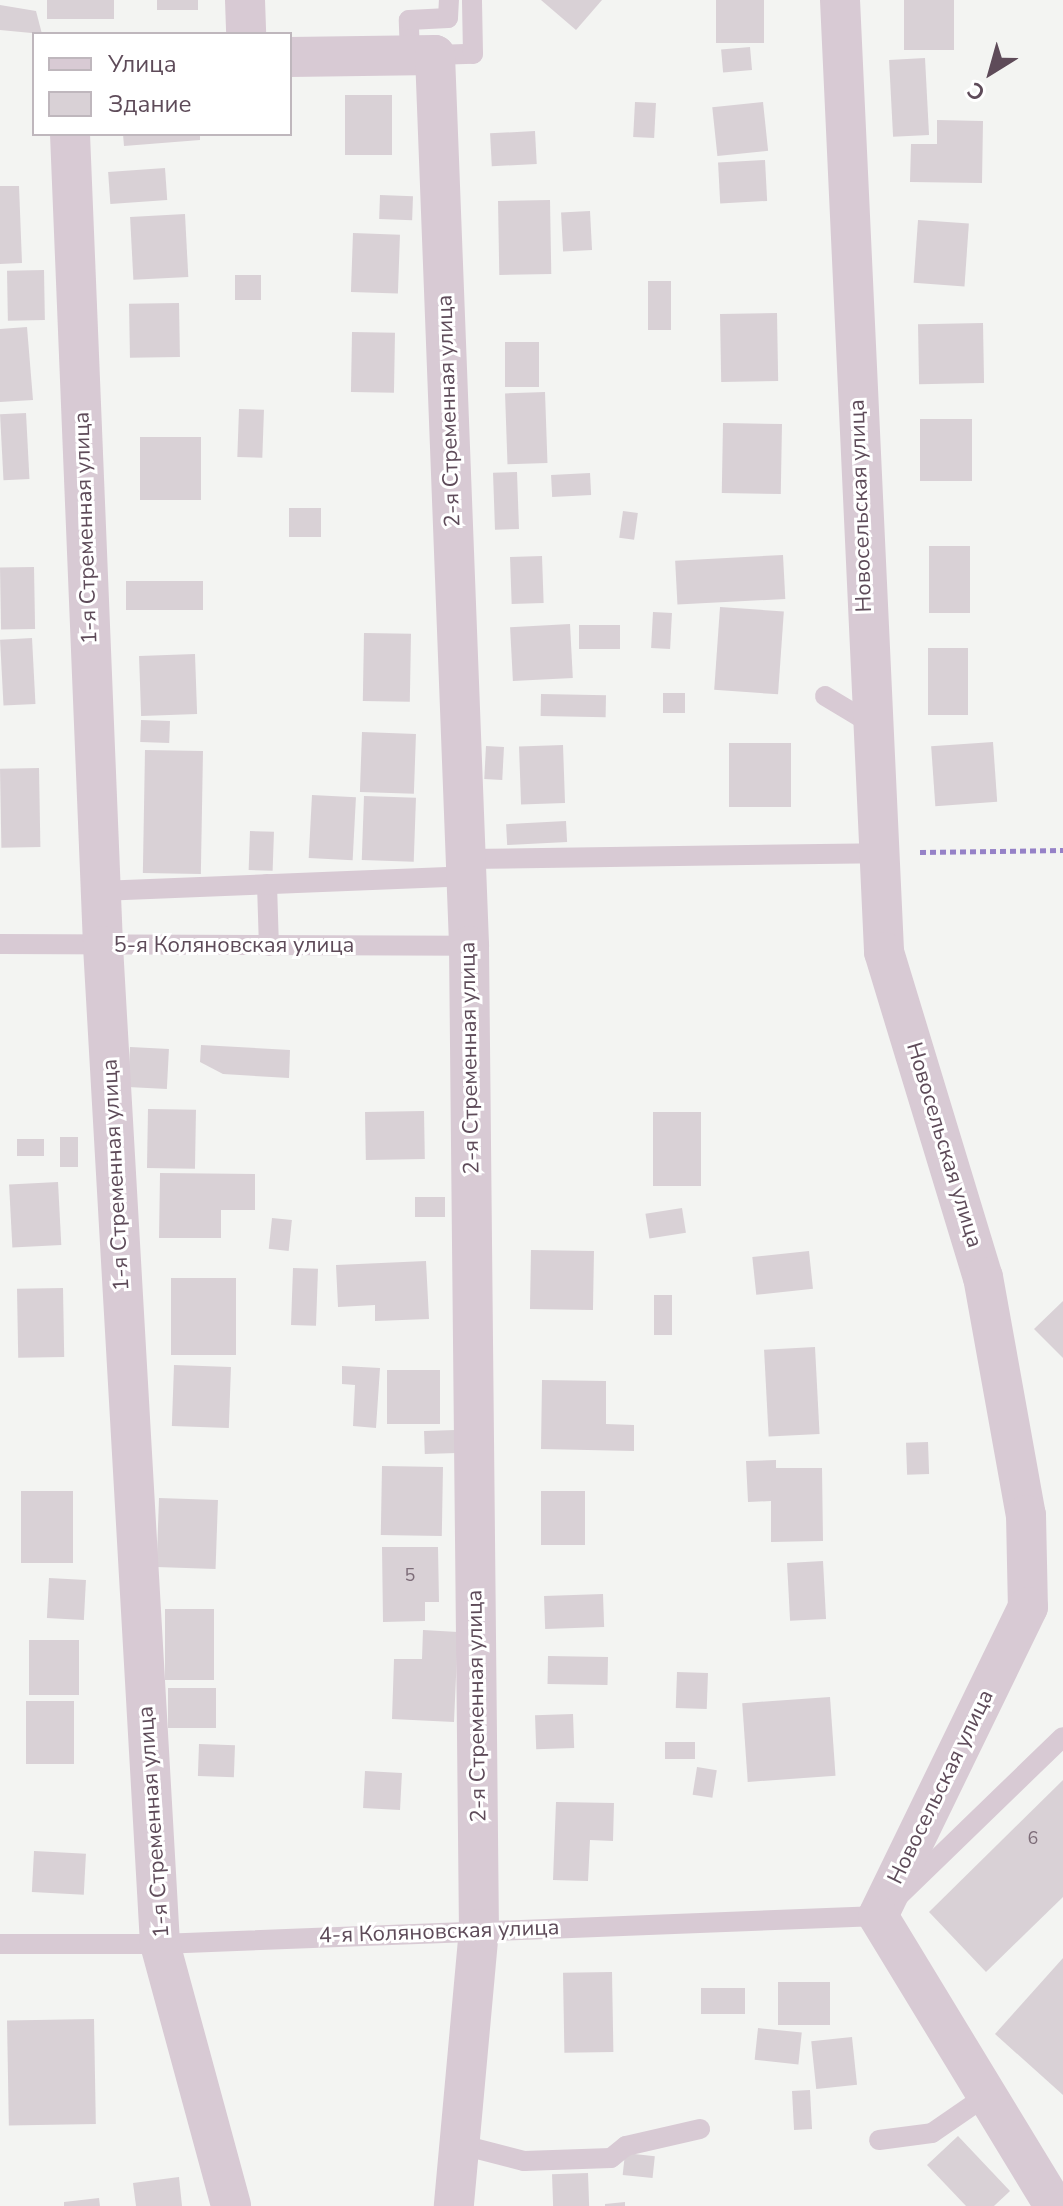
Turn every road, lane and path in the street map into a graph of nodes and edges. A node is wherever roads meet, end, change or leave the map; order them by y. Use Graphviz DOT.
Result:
graph roads {
  1 [pos="245,0"];
  2 [pos="449,0"];
  3 [pos="472,0"];
  4 [pos="840,0"];
  5 [pos="246,32"];
  6 [pos="422,56"];
  7 [pos="292,57"];
  8 [pos="70,136"];
  9 [pos="825,696"];
  10 [pos="870,723"];
  11 [pos="1063,850"];
  12 [pos="878,853"];
  13 [pos="466,868"];
  14 [pos="267,884"];
  15 [pos="100,891"];
  16 [pos="0,944"];
  17 [pos="103,946"];
  18 [pos="269,946"];
  19 [pos="469,946"];
  20 [pos="1063,1737"];
  21 [pos="878,1916"];
  22 [pos="479,1929"];
  23 [pos="0,1944"];
  24 [pos="160,1944"];
  25 [pos="987,2095"];
  26 [pos="700,2129"];
  27 [pos="879,2140"];
  28 [pos="462,2145"];
  29 [pos="1063,2196"];
  30 [pos="231,2206"];
  31 [pos="454,2206"];
  32 [pos="1054,2206"];
  1 -- 5 [label="street"];
  2 -- 6 [label="lane"];
  3 -- 6 [label="lane"];
  4 -- 10 [label="street, Новосельская улица"];
  6 -- 7 [label="street"];
  6 -- 13 [label="street, 2-я Стременная улица"];
  8 -- 15 [label="street, 1-я Стременная улица"];
  9 -- 10 [label="lane"];
  10 -- 12 [label="street, Новосельская улица"];
  11 -- 12 [label="path"];
  12 -- 13 [label="lane"];
  12 -- 21 [label="street, Новосельская улица"];
  13 -- 14 [label="lane"];
  13 -- 19 [label="street, 2-я Стременная улица"];
  14 -- 15 [label="lane"];
  14 -- 18 [label="lane"];
  15 -- 17 [label="street, 1-я Стременная улица"];
  16 -- 17 [label="lane, 5-я Коляновская улица"];
  17 -- 18 [label="lane, 5-я Коляновская улица"];
  17 -- 24 [label="street, 1-я Стременная улица"];
  18 -- 19 [label="lane, 5-я Коляновская улица"];
  19 -- 22 [label="street, 2-я Стременная улица"];
  20 -- 21 [label="lane"];
  21 -- 22 [label="lane, 4-я Коляновская улица"];
  21 -- 25 [label="street"];
  22 -- 24 [label="lane, 4-я Коляновская улица"];
  22 -- 28 [label="street, 2-я Стременная улица"];
  23 -- 24 [label="lane, 4-я Коляновская улица"];
  24 -- 30 [label="street, 1-я Стременная улица"];
  25 -- 27 [label="lane"];
  25 -- 32 [label="street"];
  26 -- 28 [label="lane"];
  28 -- 31 [label="street, 2-я Стременная улица"];
  29 -- 32 [label="lane"];
}
